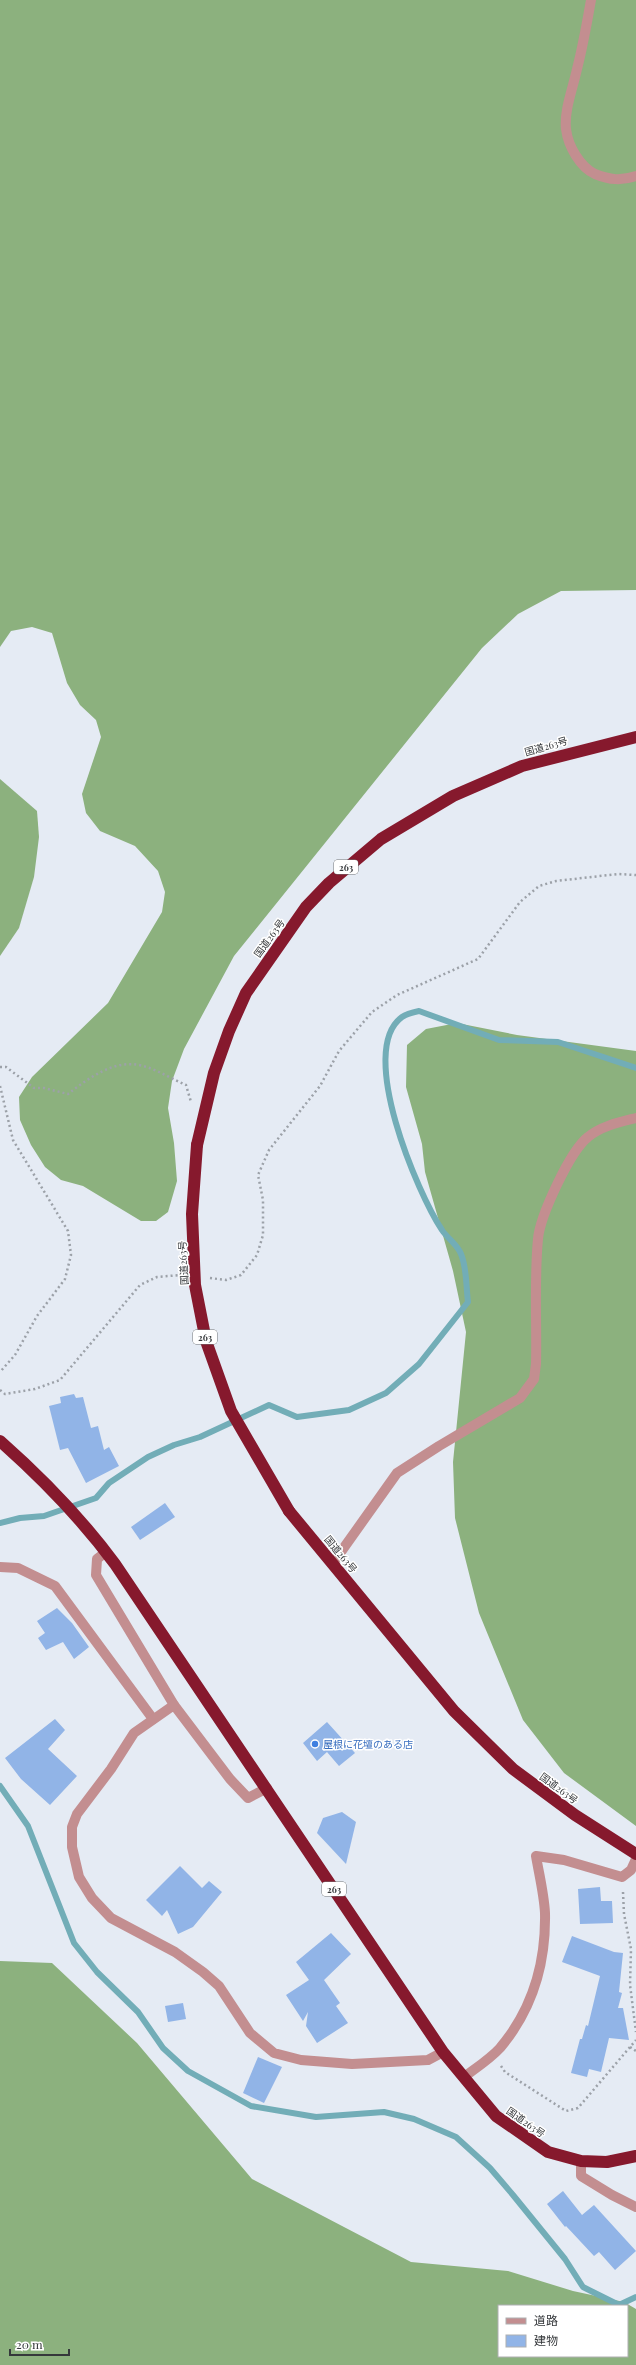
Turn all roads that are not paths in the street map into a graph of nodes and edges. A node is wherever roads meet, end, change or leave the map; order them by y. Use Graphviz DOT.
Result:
graph roads {
  1 [pos="591,0"];
  2 [pos="636,176"];
  3 [pos="636,737"];
  4 [pos="636,1118"];
  5 [pos="0,1441"];
  6 [pos="106,1552"];
  7 [pos="333,1563"];
  8 [pos="0,1567"];
  9 [pos="174,1705"];
  10 [pos="153,1719"];
  11 [pos="267,1788"];
  12 [pos="636,1854"];
  13 [pos="636,1859"];
  14 [pos="443,2052"];
  15 [pos="464,2077"];
  16 [pos="636,2156"];
  17 [pos="581,2162"];
  18 [pos="636,2206"];
  1 -- 2 [label="street"];
  3 -- 7 [label="highway, 国道263号 / 263, bridge"];
  4 -- 7 [label="street"];
  5 -- 6 [label="highway, 国道263号 / 263"];
  6 -- 9 [label="street"];
  6 -- 11 [label="highway, 国道263号 / 263"];
  7 -- 12 [label="highway, 国道263号 / 263"];
  8 -- 10 [label="street"];
  9 -- 10 [label="street"];
  9 -- 11 [label="street"];
  10 -- 14 [label="street"];
  11 -- 14 [label="highway, 国道263号 / 263"];
  13 -- 15 [label="street"];
  14 -- 15 [label="highway, 国道263号 / 263"];
  15 -- 17 [label="highway, 国道263号 / 263"];
  16 -- 17 [label="highway, 国道263号 / 263"];
  17 -- 18 [label="street"];
}
